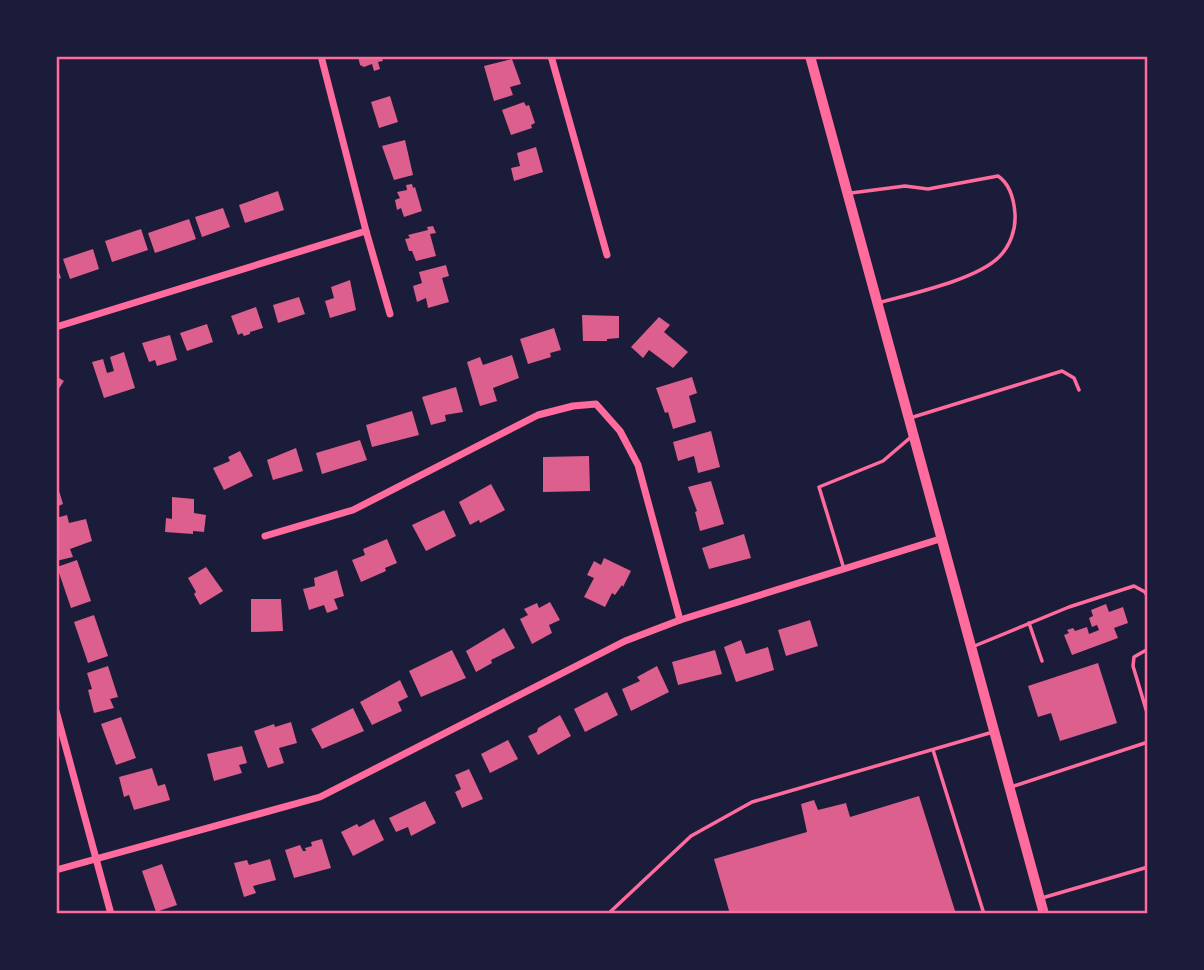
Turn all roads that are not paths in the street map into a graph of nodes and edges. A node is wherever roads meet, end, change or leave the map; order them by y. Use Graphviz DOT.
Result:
graph roads {
  1 [pos="321,56"];
  2 [pos="551,56"];
  3 [pos="810,56"];
  4 [pos="847,194"];
  5 [pos="366,231"];
  6 [pos="607,255"];
  7 [pos="876,303"];
  8 [pos="390,314"];
  9 [pos="56,327"];
  10 [pos="1079,390"];
  11 [pos="908,419"];
  12 [pos="912,436"];
  13 [pos="265,536"];
  14 [pos="940,540"];
  15 [pos="844,569"];
  16 [pos="1148,597"];
  17 [pos="680,620"];
  18 [pos="1029,623"];
  19 [pos="970,648"];
  20 [pos="1148,649"];
  21 [pos="1042,660"];
  22 [pos="56,711"];
  23 [pos="1148,716"];
  24 [pos="994,732"];
  25 [pos="1148,743"];
  26 [pos="933,750"];
  27 [pos="1009,788"];
  28 [pos="96,858"];
  29 [pos="1148,867"];
  30 [pos="56,870"];
  31 [pos="1040,899"];
  32 [pos="111,914"];
  33 [pos="608,914"];
  34 [pos="984,914"];
  35 [pos="1045,914"];
  1 -- 5 [label="street"];
  2 -- 6 [label="street"];
  3 -- 4 [label="main road"];
  4 -- 7 [label="main road"];
  4 -- 7 [label="lane"];
  5 -- 8 [label="street"];
  5 -- 9 [label="street"];
  7 -- 11 [label="main road"];
  10 -- 11 [label="lane"];
  11 -- 12 [label="main road"];
  12 -- 14 [label="main road"];
  12 -- 15 [label="lane"];
  13 -- 17 [label="street"];
  14 -- 15 [label="street"];
  14 -- 19 [label="main road"];
  15 -- 17 [label="street"];
  16 -- 18 [label="lane"];
  17 -- 28 [label="street"];
  18 -- 19 [label="lane"];
  18 -- 21 [label="lane"];
  19 -- 24 [label="main road"];
  20 -- 23 [label="lane"];
  22 -- 28 [label="street"];
  24 -- 26 [label="lane"];
  24 -- 27 [label="main road"];
  25 -- 27 [label="lane"];
  26 -- 33 [label="lane"];
  26 -- 34 [label="lane"];
  27 -- 31 [label="main road"];
  28 -- 30 [label="street"];
  28 -- 32 [label="street"];
  29 -- 31 [label="lane"];
  31 -- 35 [label="main road"];
}
